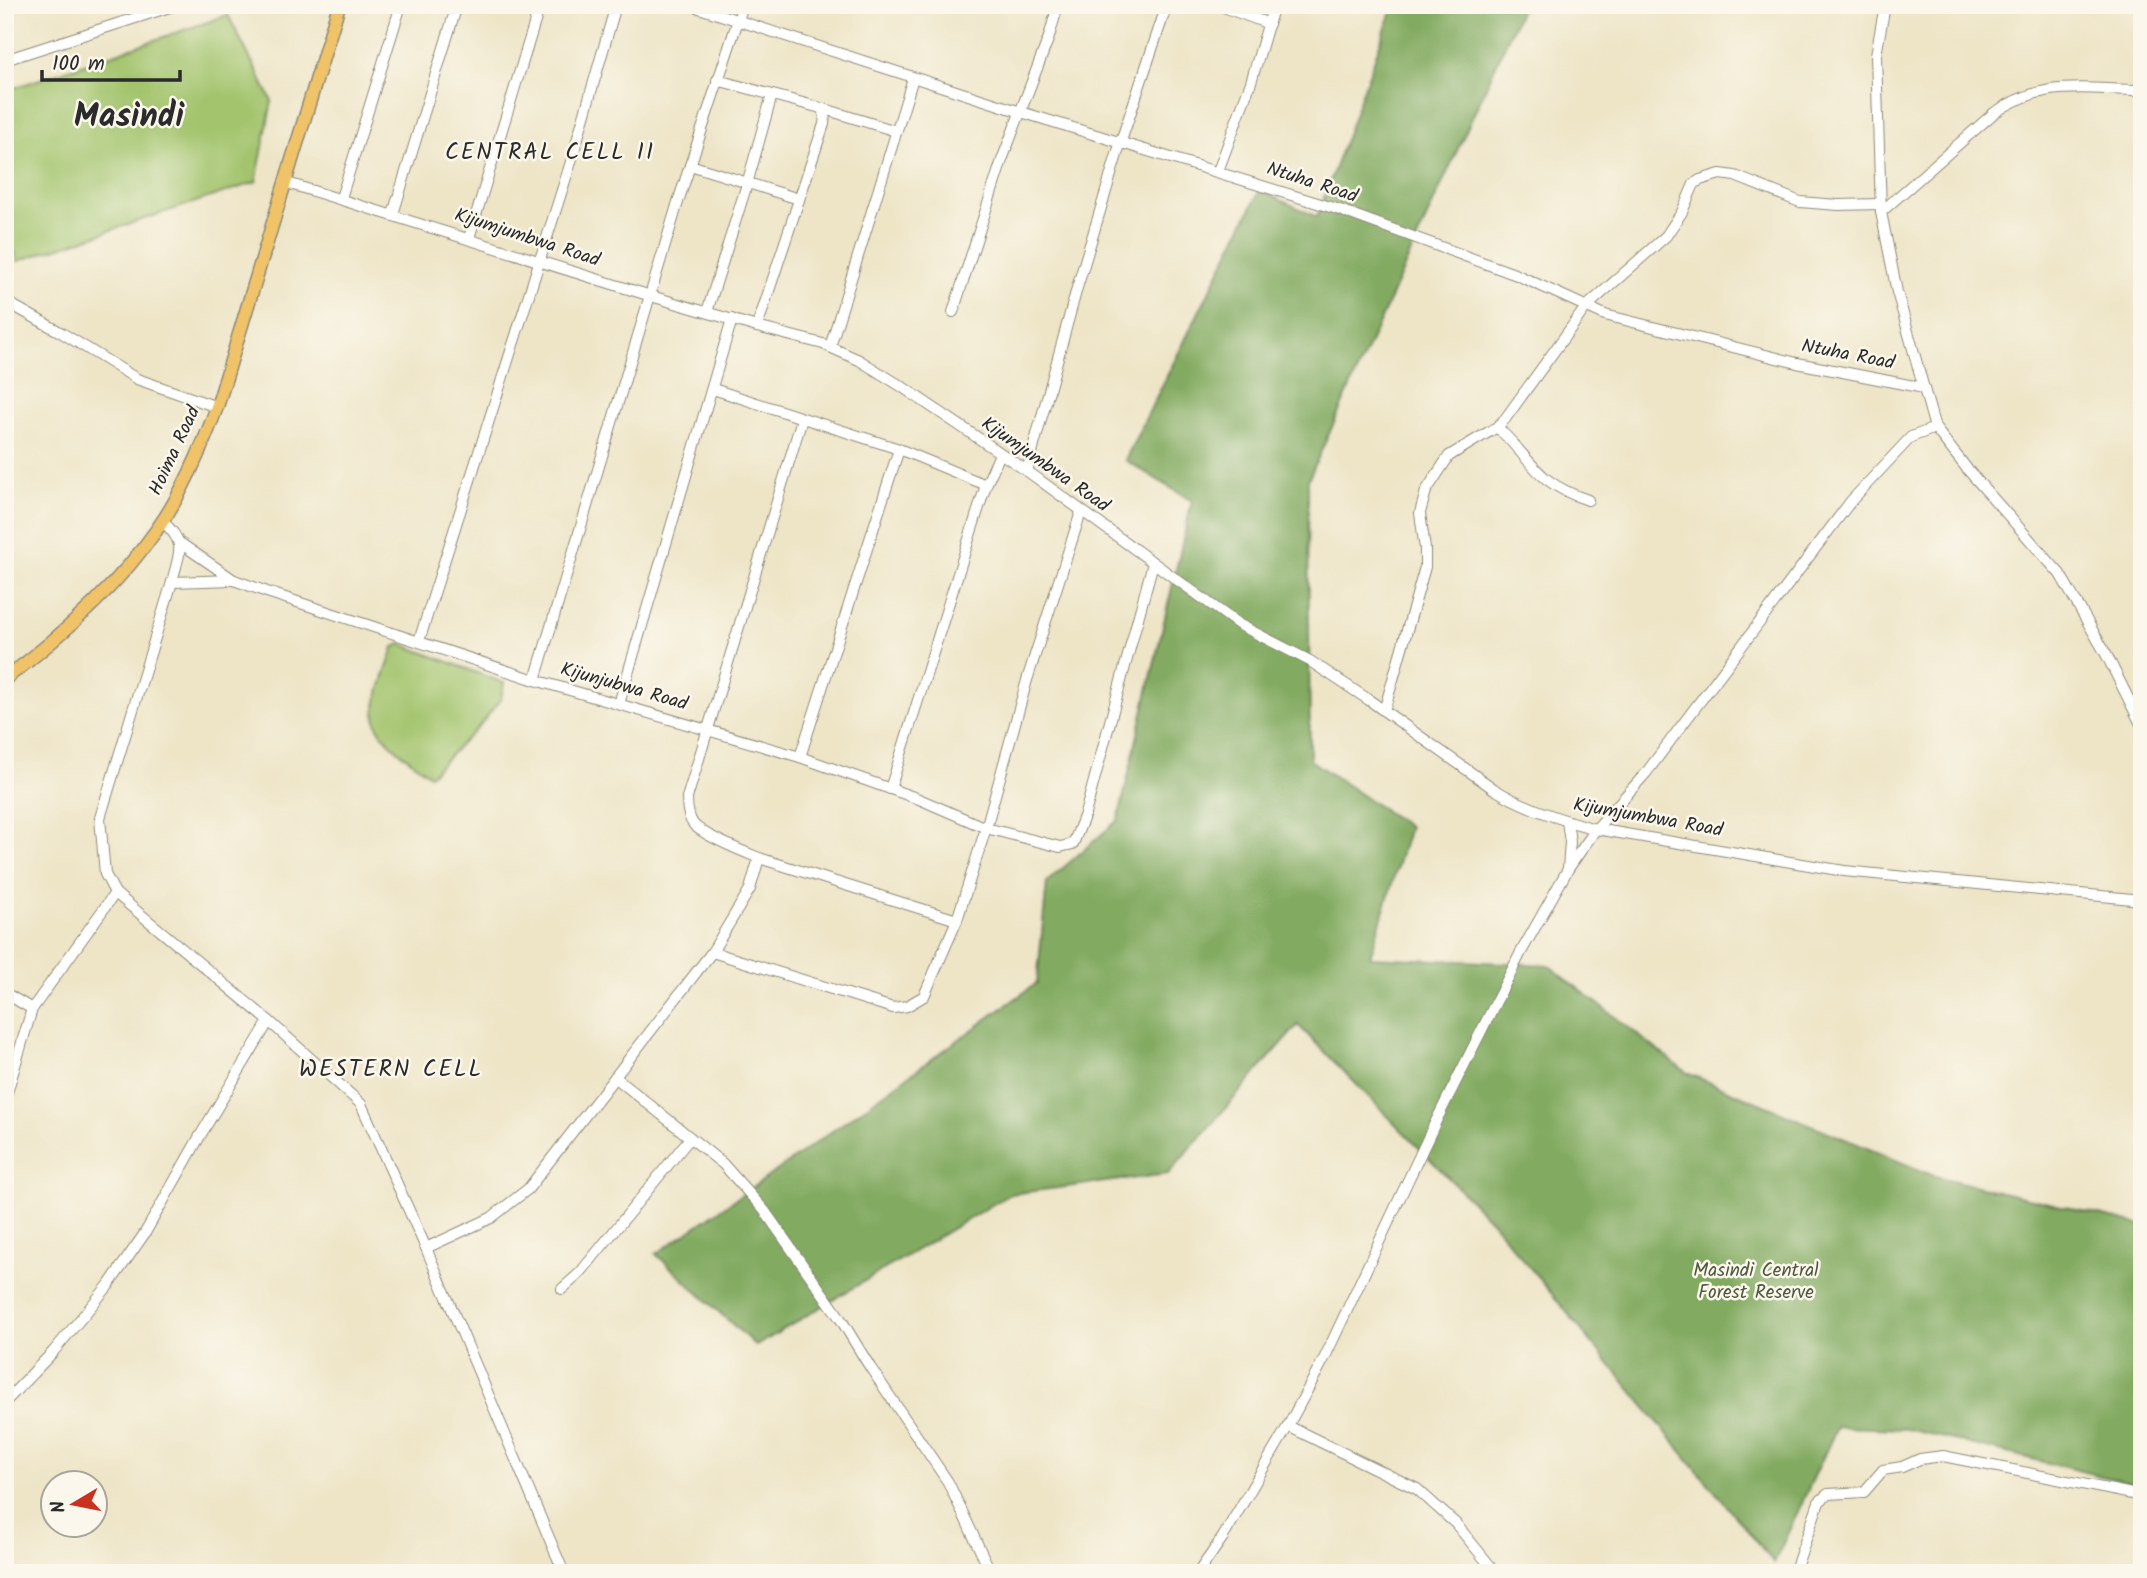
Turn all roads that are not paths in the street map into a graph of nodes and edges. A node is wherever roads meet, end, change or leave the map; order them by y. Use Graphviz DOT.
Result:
graph roads {
  1 [pos="176,5"];
  2 [pos="339,5"];
  3 [pos="401,5"];
  4 [pos="457,5"];
  5 [pos="540,5"];
  6 [pos="616,5"];
  7 [pos="690,5"];
  8 [pos="743,5"];
  9 [pos="1058,5"];
  10 [pos="1167,5"];
  11 [pos="1218,5"];
  12 [pos="1275,5"];
  13 [pos="1885,5"];
  14 [pos="736,22"];
  15 [pos="1269,24"];
  16 [pos="5,60"];
  17 [pos="913,78"];
  18 [pos="718,80"];
  19 [pos="2142,90"];
  20 [pos="772,94"];
  21 [pos="821,108"];
  22 [pos="1021,112"];
  23 [pos="896,131"];
  24 [pos="1121,141"];
  25 [pos="690,165"];
  26 [pos="1218,171"];
  27 [pos="284,182"];
  28 [pos="747,184"];
  29 [pos="341,198"];
  30 [pos="799,199"];
  31 [pos="1881,208"];
  32 [pos="393,214"];
  33 [pos="469,238"];
  34 [pos="539,260"];
  35 [pos="650,296"];
  36 [pos="5,301"];
  37 [pos="1586,307"];
  38 [pos="707,312"];
  39 [pos="953,312"];
  40 [pos="732,319"];
  41 [pos="757,327"];
  42 [pos="830,347"];
  43 [pos="1924,388"];
  44 [pos="713,389"];
  45 [pos="217,407"];
  46 [pos="802,419"];
  47 [pos="1497,426"];
  48 [pos="1935,428"];
  49 [pos="899,449"];
  50 [pos="1000,454"];
  51 [pos="1027,471"];
  52 [pos="986,485"];
  53 [pos="1588,500"];
  54 [pos="1082,512"];
  55 [pos="162,521"];
  56 [pos="180,543"];
  57 [pos="1153,563"];
  58 [pos="234,580"];
  59 [pos="172,582"];
  60 [pos="419,641"];
  61 [pos="5,679"];
  62 [pos="535,680"];
  63 [pos="619,704"];
  64 [pos="1384,711"];
  65 [pos="2142,726"];
  66 [pos="708,730"];
  67 [pos="800,757"];
  68 [pos="890,789"];
  69 [pos="1567,821"];
  70 [pos="986,828"];
  71 [pos="1597,829"];
  72 [pos="760,858"];
  73 [pos="1568,869"];
  74 [pos="115,893"];
  75 [pos="2142,900"];
  76 [pos="957,919"];
  77 [pos="712,952"];
  78 [pos="5,993"];
  79 [pos="32,1009"];
  80 [pos="269,1021"];
  81 [pos="615,1077"];
  82 [pos="5,1099"];
  83 [pos="690,1138"];
  84 [pos="426,1248"];
  85 [pos="562,1289"];
  86 [pos="5,1402"];
  87 [pos="1288,1426"];
  88 [pos="2142,1496"];
  89 [pos="564,1573"];
  90 [pos="991,1573"];
  91 [pos="1198,1573"];
  92 [pos="1496,1573"];
  93 [pos="1794,1573"];
  1 -- 16 [label="street"];
  2 -- 27 [label="main road, Hoima Road"];
  3 -- 29 [label="street"];
  4 -- 32 [label="street"];
  5 -- 33 [label="street"];
  6 -- 34 [label="street"];
  7 -- 14 [label="street, Ntuha Road"];
  8 -- 14 [label="street"];
  9 -- 22 [label="street"];
  10 -- 24 [label="street"];
  11 -- 15 [label="street"];
  12 -- 15 [label="street"];
  13 -- 31 [label="street"];
  14 -- 17 [label="street, Ntuha Road"];
  14 -- 18 [label="street"];
  15 -- 26 [label="street"];
  17 -- 22 [label="street, Ntuha Road"];
  17 -- 23 [label="street"];
  18 -- 20 [label="street"];
  18 -- 25 [label="street"];
  19 -- 31 [label="street"];
  20 -- 21 [label="street"];
  20 -- 28 [label="street"];
  21 -- 23 [label="street"];
  21 -- 30 [label="street"];
  22 -- 24 [label="street, Ntuha Road"];
  22 -- 39 [label="street"];
  23 -- 42 [label="street"];
  24 -- 26 [label="street, Ntuha Road"];
  24 -- 51 [label="street"];
  25 -- 28 [label="street"];
  25 -- 35 [label="street"];
  26 -- 37 [label="street, Ntuha Road"];
  27 -- 29 [label="street, Kijumjumbwa Road"];
  27 -- 45 [label="main road, Hoima Road"];
  28 -- 30 [label="street"];
  28 -- 38 [label="street"];
  29 -- 32 [label="street, Kijumjumbwa Road"];
  30 -- 41 [label="street"];
  31 -- 37 [label="street"];
  31 -- 43 [label="street"];
  32 -- 33 [label="street, Kijumjumbwa Road"];
  33 -- 34 [label="street, Kijumjumbwa Road"];
  34 -- 35 [label="street, Kijumjumbwa Road"];
  34 -- 60 [label="street"];
  35 -- 38 [label="street, Kijumjumbwa Road"];
  35 -- 62 [label="street"];
  36 -- 45 [label="street"];
  37 -- 43 [label="street, Ntuha Road"];
  37 -- 47 [label="street"];
  38 -- 40 [label="street, Kijumjumbwa Road"];
  40 -- 41 [label="street, Kijumjumbwa Road"];
  40 -- 44 [label="street"];
  41 -- 42 [label="street, Kijumjumbwa Road"];
  42 -- 50 [label="street, Kijumjumbwa Road"];
  43 -- 48 [label="street"];
  44 -- 46 [label="street"];
  44 -- 63 [label="street"];
  45 -- 55 [label="main road, Hoima Road"];
  46 -- 49 [label="street"];
  46 -- 66 [label="street"];
  47 -- 53 [label="street"];
  47 -- 64 [label="street"];
  48 -- 65 [label="street"];
  48 -- 71 [label="street"];
  49 -- 52 [label="street"];
  49 -- 67 [label="street"];
  50 -- 51 [label="street, Kijumjumbwa Road"];
  50 -- 52 [label="street"];
  51 -- 54 [label="street, Kijumjumbwa Road"];
  52 -- 68 [label="street"];
  54 -- 57 [label="street, Kijumjumbwa Road"];
  54 -- 70 [label="street"];
  55 -- 56 [label="street, Kijunjubwa Road"];
  55 -- 61 [label="main road, Hoima Road"];
  56 -- 58 [label="street, Kijunjubwa Road"];
  56 -- 59 [label="street"];
  57 -- 64 [label="street, Kijumjumbwa Road"];
  57 -- 70 [label="street, Kijunjubwa Road"];
  58 -- 59 [label="street"];
  58 -- 60 [label="street, Kijunjubwa Road"];
  59 -- 74 [label="street"];
  60 -- 62 [label="street, Kijunjubwa Road"];
  62 -- 63 [label="street, Kijunjubwa Road"];
  63 -- 66 [label="street, Kijunjubwa Road"];
  64 -- 69 [label="street, Kijumjumbwa Road"];
  66 -- 67 [label="street, Kijunjubwa Road"];
  66 -- 72 [label="street"];
  67 -- 68 [label="street, Kijunjubwa Road"];
  68 -- 70 [label="street, Kijunjubwa Road"];
  69 -- 71 [label="street, Kijumjumbwa Road"];
  69 -- 73 [label="street"];
  70 -- 76 [label="street"];
  71 -- 73 [label="street"];
  71 -- 75 [label="street, Kijumjumbwa Road"];
  72 -- 76 [label="street"];
  72 -- 77 [label="street"];
  73 -- 87 [label="street"];
  74 -- 79 [label="street"];
  74 -- 80 [label="street"];
  76 -- 77 [label="street"];
  77 -- 81 [label="street"];
  78 -- 79 [label="street"];
  79 -- 82 [label="street"];
  80 -- 84 [label="street"];
  80 -- 86 [label="street"];
  81 -- 83 [label="street"];
  81 -- 84 [label="street"];
  83 -- 85 [label="street"];
  83 -- 90 [label="street"];
  84 -- 89 [label="street"];
  87 -- 91 [label="street"];
  87 -- 92 [label="street"];
  88 -- 93 [label="street"];
}
